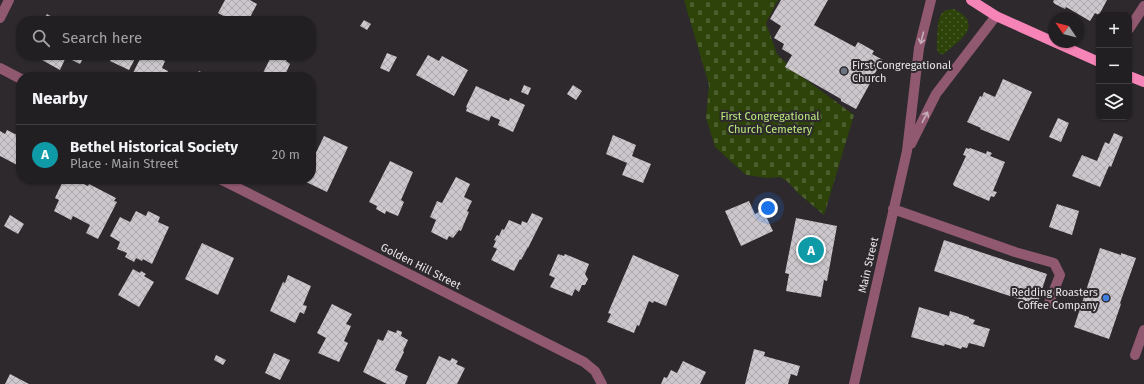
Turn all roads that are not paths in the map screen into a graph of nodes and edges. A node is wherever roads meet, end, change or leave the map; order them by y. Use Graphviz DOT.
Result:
graph roads {
  1 [pos="9,0"];
  2 [pos="931,0"];
  3 [pos="971,0"];
  4 [pos="1144,6"];
  5 [pos="996,16"];
  6 [pos="0,18"];
  7 [pos="1132,24"];
  8 [pos="1048,39"];
  9 [pos="1068,48"];
  10 [pos="1096,61"];
  11 [pos="0,68"];
  12 [pos="16,76"];
  13 [pos="1132,77"];
  14 [pos="1144,82"];
  15 [pos="907,151"];
  16 [pos="230,184"];
  17 [pos="893,209"];
  18 [pos="1049,303"];
  19 [pos="1144,330"];
  20 [pos="1135,355"];
  21 [pos="602,384"];
  22 [pos="854,384"];
  1 -- 6 [label="street"];
  2 -- 15 [label="street, Main Street, one-way"];
  3 -- 5 [label="main road"];
  4 -- 7 [label="street"];
  5 -- 8 [label="main road"];
  15 -- 5 [label="street, Main Street, one-way"];
  9 -- 10 [label="main road"];
  11 -- 12 [label="street"];
  13 -- 14 [label="main road"];
  15 -- 17 [label="street, Main Street"];
  16 -- 21 [label="street, Golden Hill Street"];
  17 -- 18 [label="street"];
  17 -- 22 [label="street, Main Street"];
  19 -- 20 [label="street"];
}
